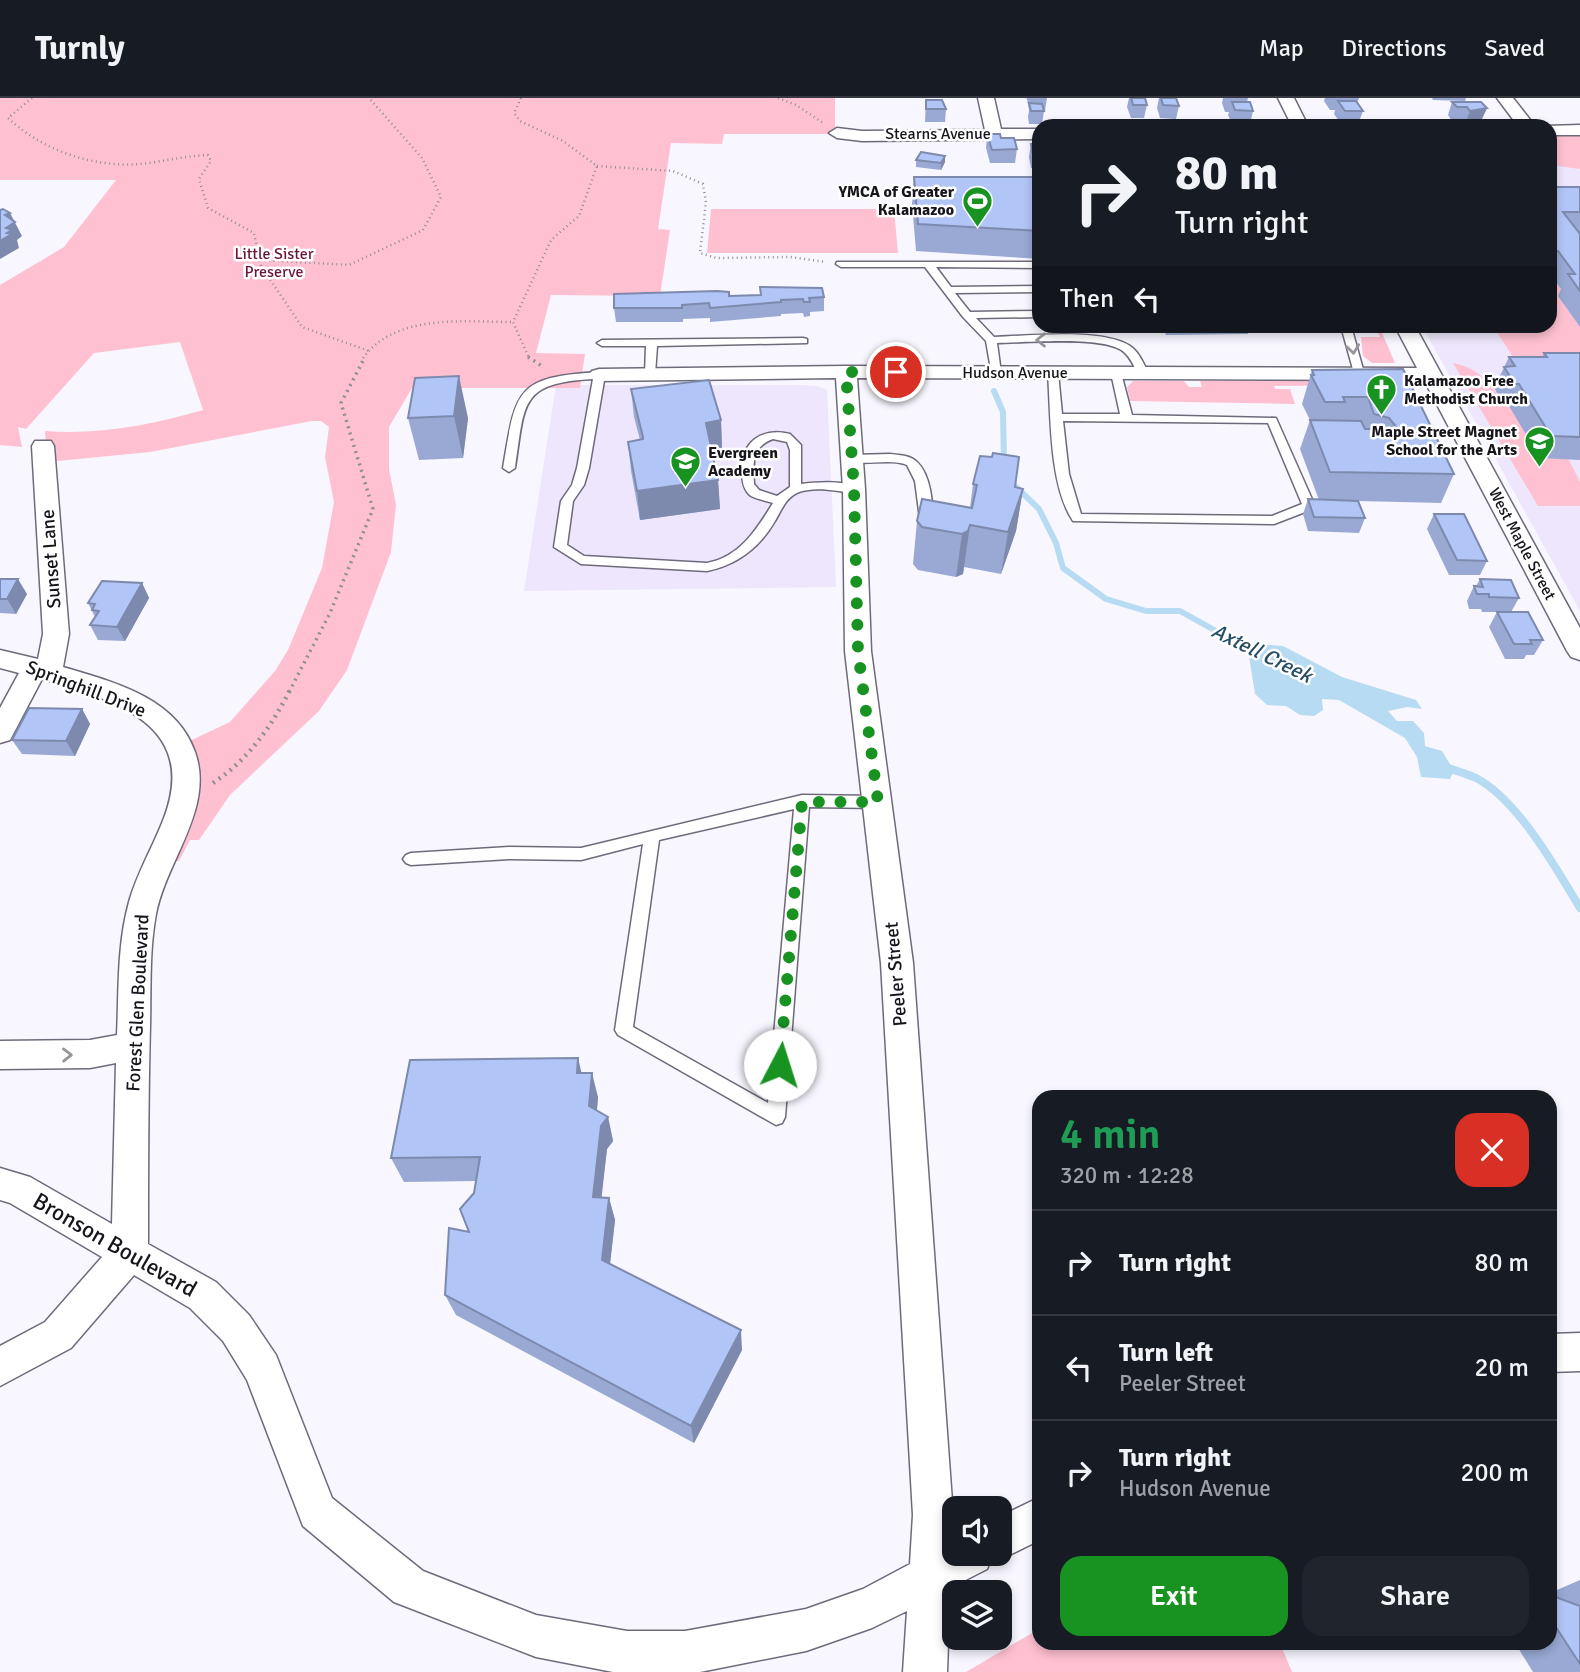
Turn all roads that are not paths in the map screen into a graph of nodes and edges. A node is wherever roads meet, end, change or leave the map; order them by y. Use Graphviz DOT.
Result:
graph roads {
  1 [pos="986,98"];
  2 [pos="1286,98"];
  3 [pos="1505,98"];
  4 [pos="1296,119"];
  5 [pos="1522,119"];
  6 [pos="1557,130"];
  7 [pos="1580,130"];
  8 [pos="837,133"];
  9 [pos="994,134"];
  10 [pos="1032,134"];
  11 [pos="841,264"];
  12 [pos="928,264"];
  13 [pos="1032,265"];
  14 [pos="1032,289"];
  15 [pos="947,290"];
  16 [pos="1032,314"];
  17 [pos="967,315"];
  18 [pos="1079,333"];
  19 [pos="1349,333"];
  20 [pos="1409,333"];
  21 [pos="991,340"];
  22 [pos="1081,340"];
  23 [pos="803,341"];
  24 [pos="652,342"];
  25 [pos="602,343"];
  26 [pos="846,372"];
  27 [pos="996,373"];
  28 [pos="1053,373"];
  29 [pos="1116,373"];
  30 [pos="1143,373"];
  31 [pos="1360,373"];
  32 [pos="650,374"];
  33 [pos="1430,374"];
  34 [pos="599,375"];
  35 [pos="1057,417"];
  36 [pos="1128,418"];
  37 [pos="43,446"];
  38 [pos="852,459"];
  39 [pos="509,468"];
  40 [pos="796,489"];
  41 [pos="854,489"];
  42 [pos="779,501"];
  43 [pos="926,519"];
  44 [pos="1580,651"];
  45 [pos="0,659"];
  46 [pos="42,669"];
  47 [pos="169,725"];
  48 [pos="0,733"];
  49 [pos="802,802"];
  50 [pos="878,802"];
  51 [pos="652,836"];
  52 [pos="411,859"];
  53 [pos="133,1046"];
  54 [pos="0,1055"];
  55 [pos="0,1184"];
  56 [pos="130,1252"];
  57 [pos="1580,1352"];
  58 [pos="1557,1353"];
  59 [pos="0,1367"];
  60 [pos="1032,1521"];
  61 [pos="1012,1532"];
  62 [pos="950,1566"];
  63 [pos="929,1578"];
  64 [pos="632,1662"];
  65 [pos="925,1672"];
  1 -- 9 [label="street"];
  2 -- 4 [label="street"];
  3 -- 5 [label="street"];
  6 -- 7 [label="street"];
  8 -- 9 [label="street, Stearns Avenue"];
  9 -- 10 [label="street, Stearns Avenue"];
  11 -- 12 [label="lane"];
  12 -- 13 [label="lane"];
  12 -- 15 [label="lane"];
  14 -- 15 [label="lane"];
  15 -- 17 [label="lane"];
  16 -- 17 [label="lane"];
  17 -- 21 [label="lane"];
  18 -- 22 [label="lane"];
  19 -- 31 [label="lane, one-way"];
  20 -- 33 [label="street, West Maple Street"];
  22 -- 21 [label="lane, one-way"];
  21 -- 27 [label="lane"];
  22 -- 30 [label="lane"];
  23 -- 24 [label="lane"];
  24 -- 25 [label="lane"];
  24 -- 32 [label="lane"];
  26 -- 27 [label="street, Hudson Avenue"];
  26 -- 32 [label="street, Hudson Avenue"];
  26 -- 38 [label="street, Peeler Street"];
  27 -- 28 [label="street, Hudson Avenue"];
  28 -- 29 [label="street, Hudson Avenue"];
  28 -- 35 [label="lane"];
  29 -- 30 [label="street, Hudson Avenue"];
  29 -- 36 [label="lane"];
  30 -- 31 [label="street, Hudson Avenue"];
  31 -- 33 [label="street, Hudson Avenue"];
  32 -- 34 [label="street, Hudson Avenue"];
  33 -- 44 [label="street, West Maple Street"];
  34 -- 39 [label="lane"];
  34 -- 42 [label="lane"];
  35 -- 36 [label="lane"];
  35 -- 36 [label="lane"];
  37 -- 46 [label="street, Sunset Lane"];
  38 -- 41 [label="street, Peeler Street"];
  38 -- 43 [label="lane"];
  40 -- 41 [label="lane"];
  40 -- 42 [label="lane"];
  40 -- 42 [label="lane"];
  41 -- 50 [label="street, Peeler Street"];
  45 -- 46 [label="street, Springhill Drive"];
  46 -- 47 [label="street, Springhill Drive"];
  46 -- 48 [label="street, Sunset Lane"];
  47 -- 53 [label="street, Forest Glen Boulevard"];
  49 -- 50 [label="lane"];
  49 -- 51 [label="lane"];
  49 -- 51 [label="lane"];
  50 -- 63 [label="street, Peeler Street"];
  51 -- 52 [label="lane"];
  54 -- 53 [label="street, one-way"];
  53 -- 56 [label="street, Forest Glen Boulevard"];
  55 -- 56 [label="street, Bronson Boulevard"];
  56 -- 59 [label="street"];
  56 -- 64 [label="street, Bronson Boulevard"];
  57 -- 58 [label="street"];
  60 -- 61 [label="street"];
  62 -- 63 [label="street, Bronson Boulevard"];
  63 -- 64 [label="street, Bronson Boulevard"];
  63 -- 65 [label="street, Peeler Street"];
}
